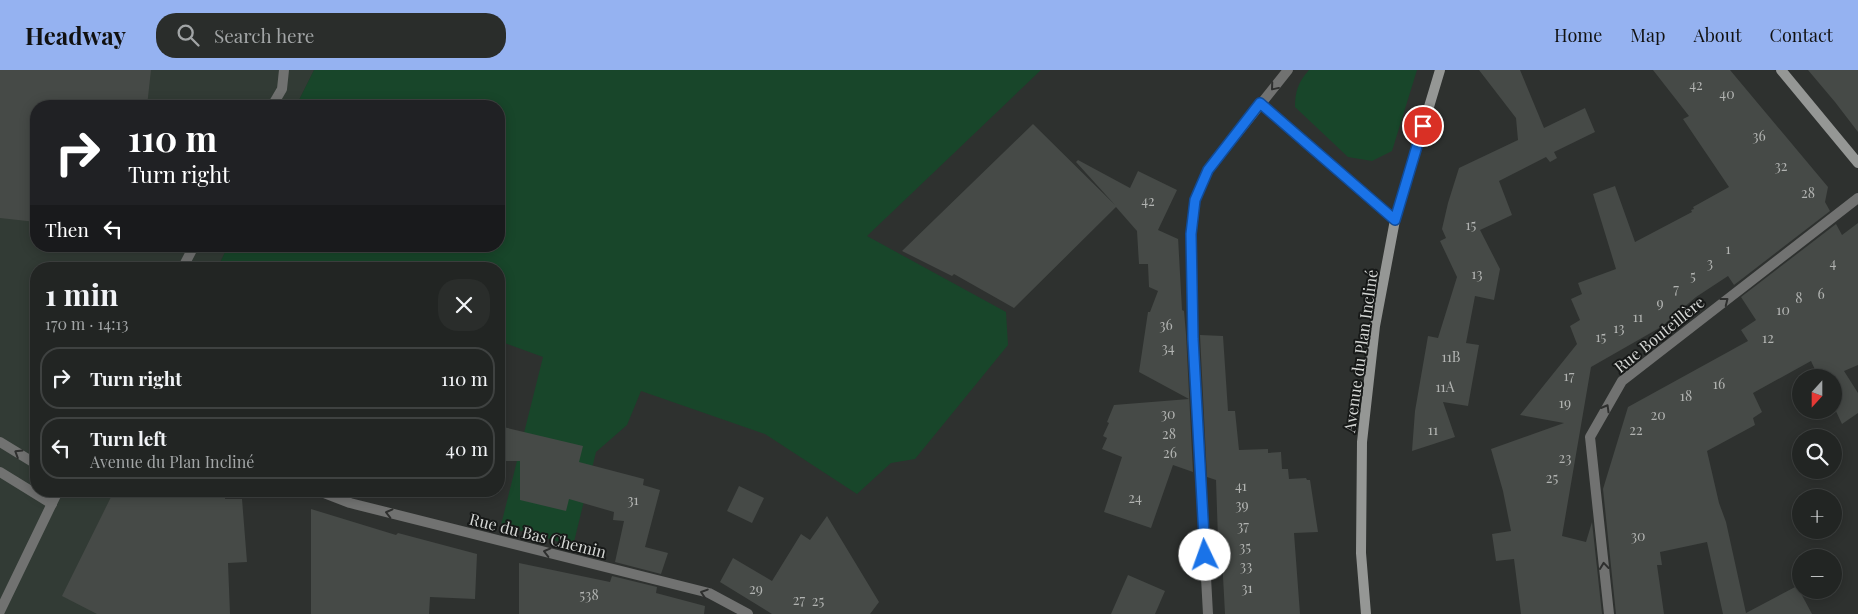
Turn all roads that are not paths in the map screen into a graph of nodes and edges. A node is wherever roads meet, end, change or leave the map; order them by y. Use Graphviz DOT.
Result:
graph roads {
  1 [pos="284,70"];
  2 [pos="1288,70"];
  3 [pos="1440,70"];
  4 [pos="1781,70"];
  5 [pos="276,100"];
  6 [pos="1260,103"];
  7 [pos="1858,162"];
  8 [pos="1858,198"];
  9 [pos="1395,220"];
  10 [pos="0,442"];
  11 [pos="30,460"];
  12 [pos="0,472"];
  13 [pos="30,490"];
  14 [pos="41,497"];
  15 [pos="55,497"];
  16 [pos="334,497"];
  17 [pos="52,504"];
  18 [pos="0,610"];
  19 [pos="748,614"];
  20 [pos="1208,614"];
  21 [pos="1366,614"];
  22 [pos="1609,614"];
  1 -- 5 [label="street"];
  2 -- 6 [label="street, one-way"];
  3 -- 9 [label="street, Avenue du Plan Incliné"];
  4 -- 7 [label="street"];
  6 -- 9 [label="street"];
  6 -- 20 [label="street"];
  22 -- 8 [label="street, Rue Bouteillère, one-way"];
  9 -- 21 [label="street, Avenue du Plan Incliné"];
  11 -- 10 [label="street, one-way"];
  12 -- 13 [label="street"];
  14 -- 17 [label="street"];
  15 -- 17 [label="street"];
  19 -- 16 [label="street, Rue du Bas Chemin, one-way"];
  17 -- 18 [label="street"];
}
